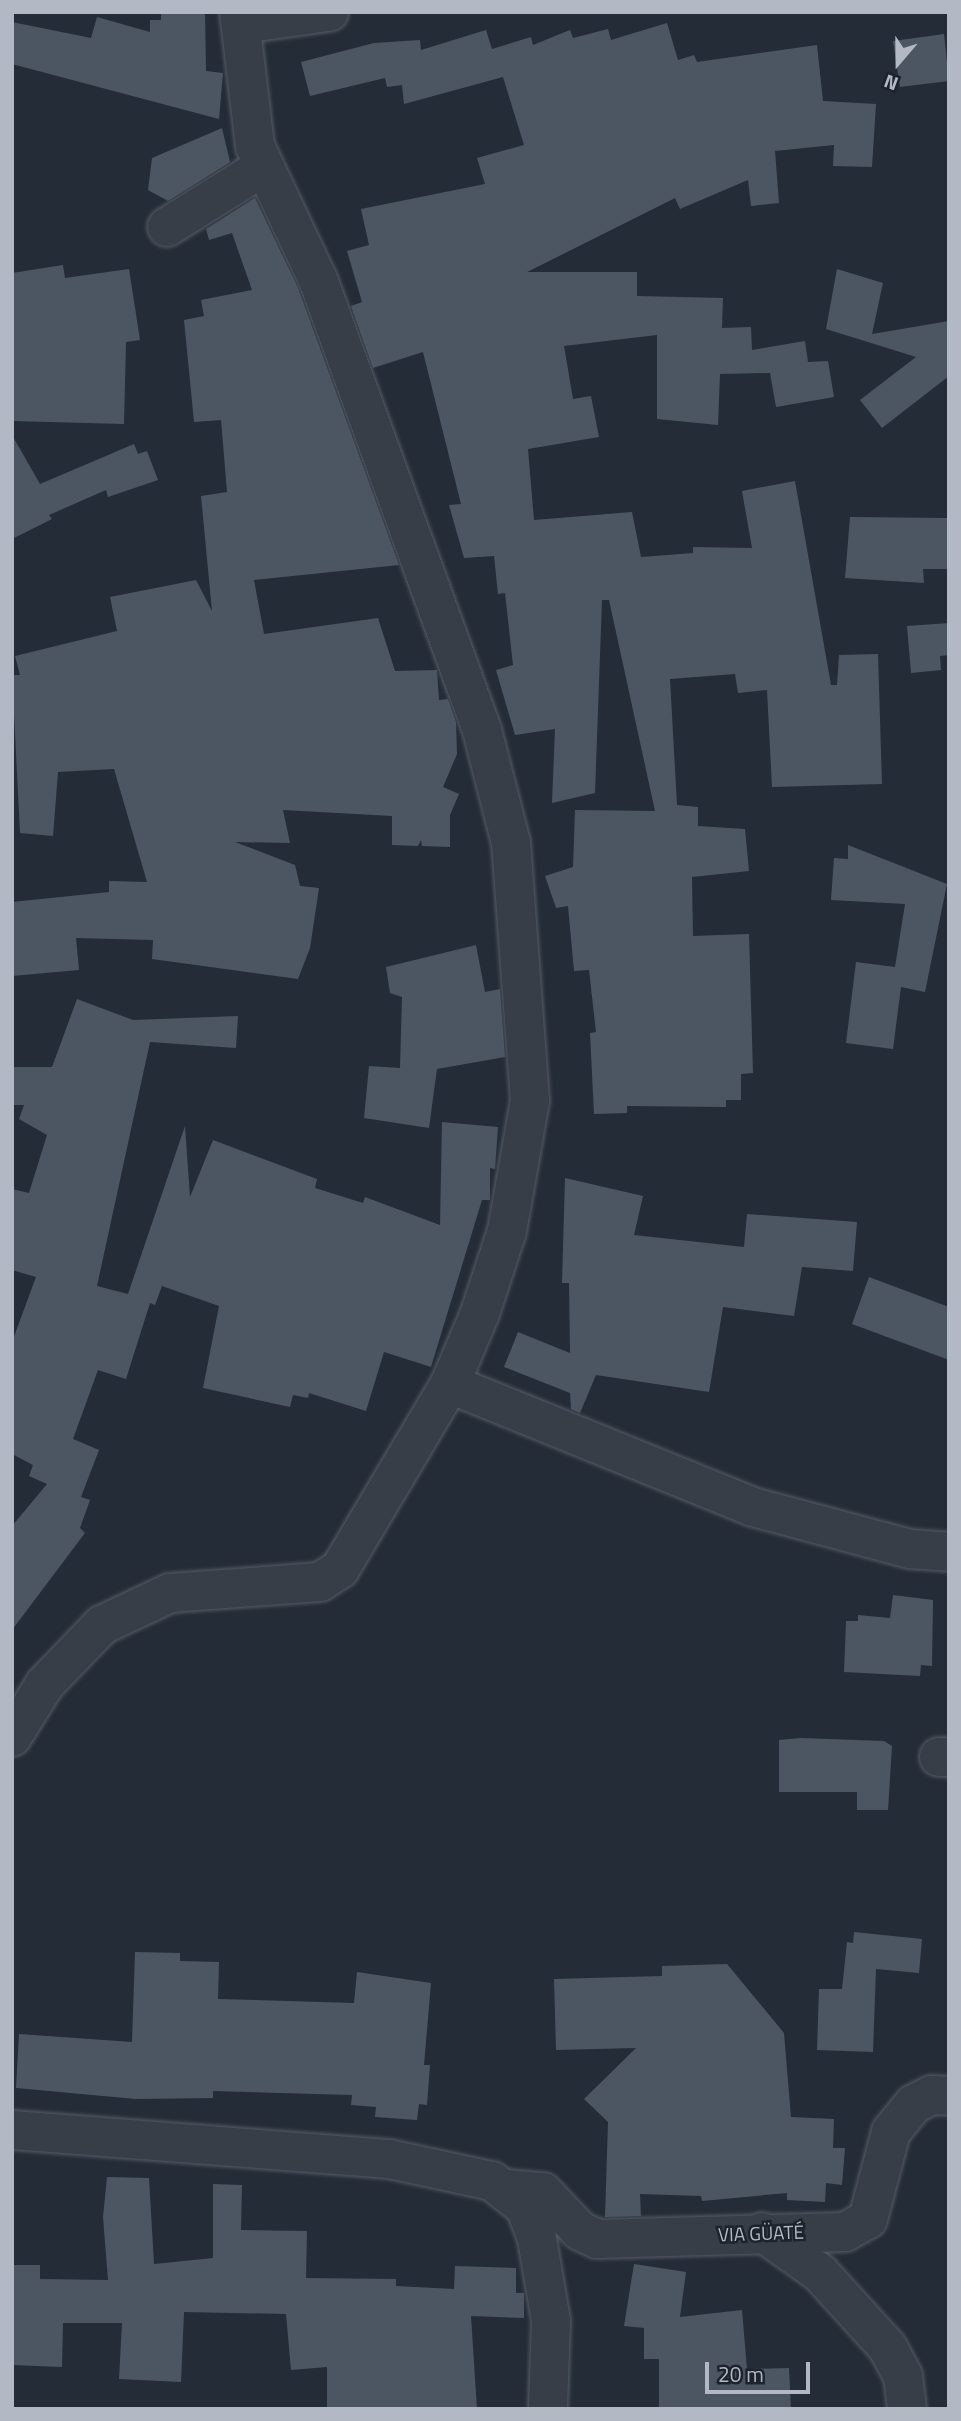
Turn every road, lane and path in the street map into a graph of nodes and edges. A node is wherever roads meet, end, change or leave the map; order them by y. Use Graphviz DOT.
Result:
graph roads {
  1 [pos="329,12"];
  2 [pos="241,18"];
  3 [pos="263,167"];
  4 [pos="167,227"];
  5 [pos="450,1384"];
  6 [pos="949,1552"];
  7 [pos="12,1737"];
  8 [pos="949,2096"];
  9 [pos="12,2130"];
  10 [pos="506,2189"];
  11 [pos="762,2232"];
  12 [pos="548,2409"];
  13 [pos="907,2409"];
  1 -- 2 [label="street"];
  2 -- 3 [label="street"];
  3 -- 4 [label="street"];
  3 -- 5 [label="street"];
  5 -- 6 [label="street"];
  5 -- 7 [label="street"];
  8 -- 11 [label="street, VIA GÜATÉ"];
  9 -- 10 [label="street"];
  10 -- 11 [label="street, VIA GÜATÉ"];
  10 -- 12 [label="street"];
  11 -- 13 [label="street"];
}
